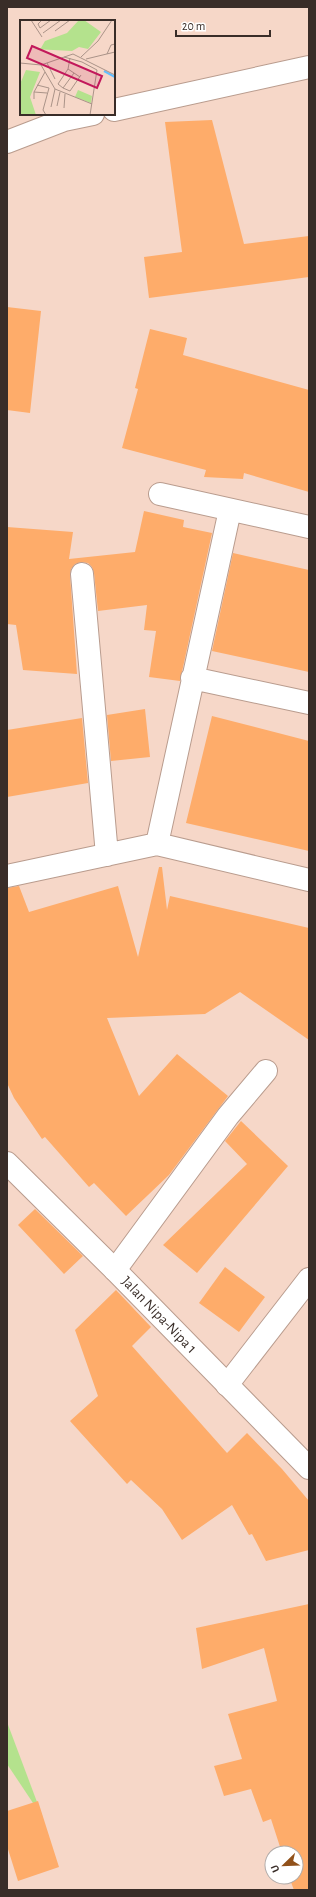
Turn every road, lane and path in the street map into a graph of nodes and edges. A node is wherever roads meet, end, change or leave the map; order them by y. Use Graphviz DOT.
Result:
graph roads {
  1 [pos="309,67"];
  2 [pos="115,110"];
  3 [pos="88,115"];
  4 [pos="7,142"];
  5 [pos="160,494"];
  6 [pos="230,510"];
  7 [pos="309,527"];
  8 [pos="82,574"];
  9 [pos="192,678"];
  10 [pos="309,703"];
  11 [pos="157,844"];
  12 [pos="107,855"];
  13 [pos="7,876"];
  14 [pos="309,880"];
  15 [pos="266,1071"];
  16 [pos="7,1163"];
  17 [pos="116,1270"];
  18 [pos="309,1279"];
  19 [pos="227,1385"];
  20 [pos="309,1468"];
  1 -- 2 [label="street"];
  3 -- 4 [label="street"];
  5 -- 6 [label="street"];
  6 -- 7 [label="street"];
  6 -- 9 [label="street"];
  8 -- 12 [label="street"];
  9 -- 10 [label="street"];
  9 -- 11 [label="street"];
  11 -- 12 [label="street"];
  11 -- 14 [label="street"];
  12 -- 13 [label="street"];
  15 -- 17 [label="street"];
  16 -- 17 [label="street, Jalan Nipa-Nipa 1"];
  17 -- 19 [label="street, Jalan Nipa-Nipa 1"];
  18 -- 19 [label="street"];
  19 -- 20 [label="street, Jalan Nipa-Nipa 1"];
}
